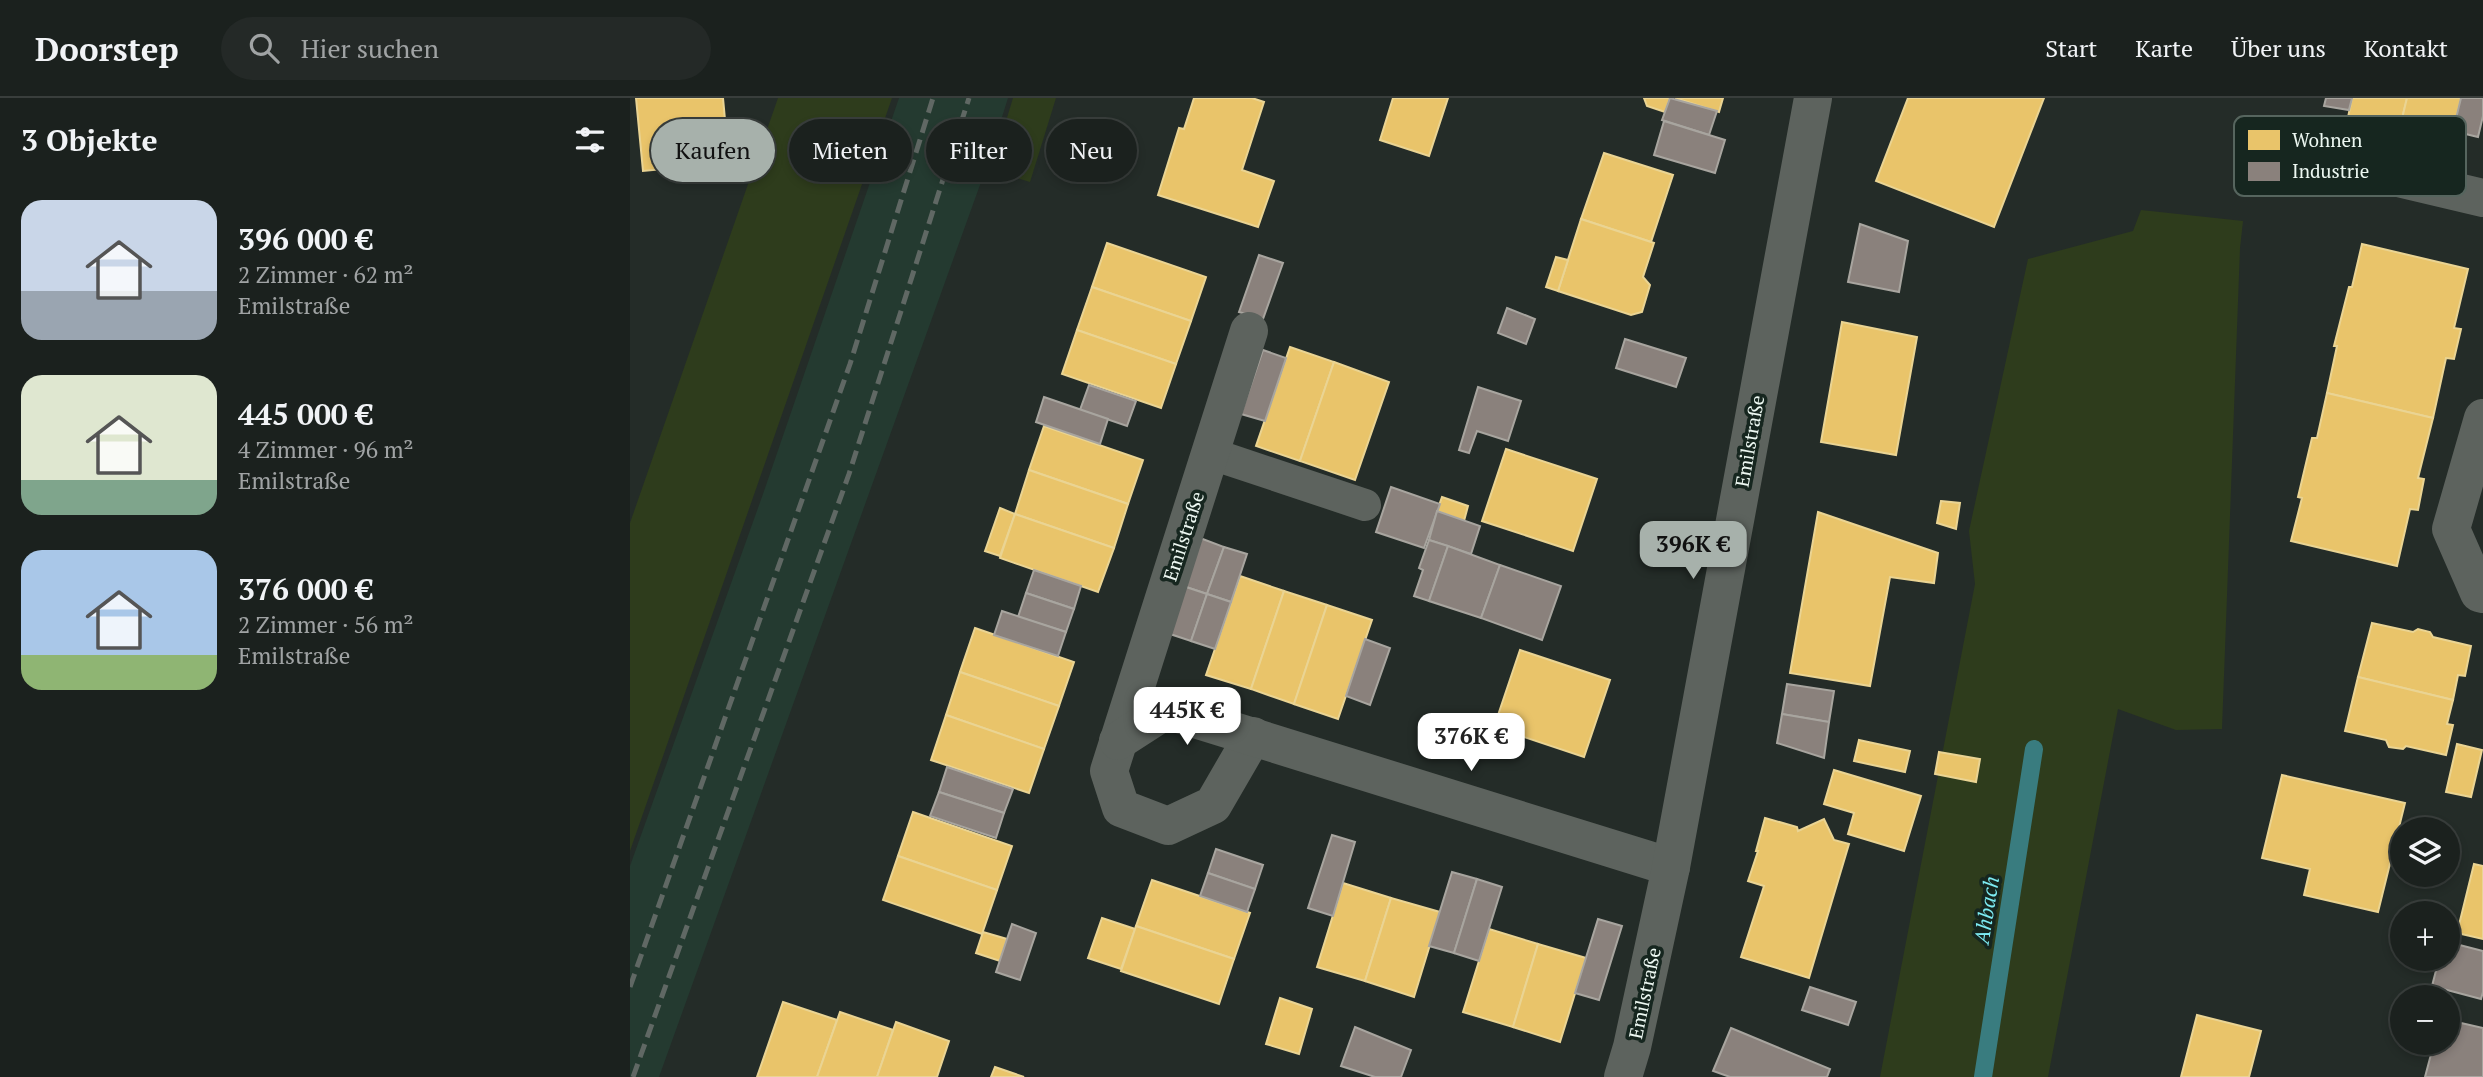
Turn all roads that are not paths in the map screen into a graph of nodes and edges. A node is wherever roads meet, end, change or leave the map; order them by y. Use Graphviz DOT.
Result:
graph roads {
  1 [pos="1812,98"];
  2 [pos="1249,331"];
  3 [pos="2483,418"];
  4 [pos="1209,453"];
  5 [pos="1365,505"];
  6 [pos="2483,594"];
  7 [pos="1253,736"];
  8 [pos="1118,741"];
  9 [pos="1671,867"];
  10 [pos="1623,1077"];
  1 -- 9 [label="street, Emilstraße"];
  2 -- 4 [label="street, Emilstraße"];
  3 -- 6 [label="street"];
  4 -- 5 [label="lane"];
  4 -- 8 [label="street, Emilstraße"];
  7 -- 8 [label="street"];
  7 -- 8 [label="street, Emilstraße"];
  7 -- 9 [label="street"];
  9 -- 10 [label="street, Emilstraße"];
}
